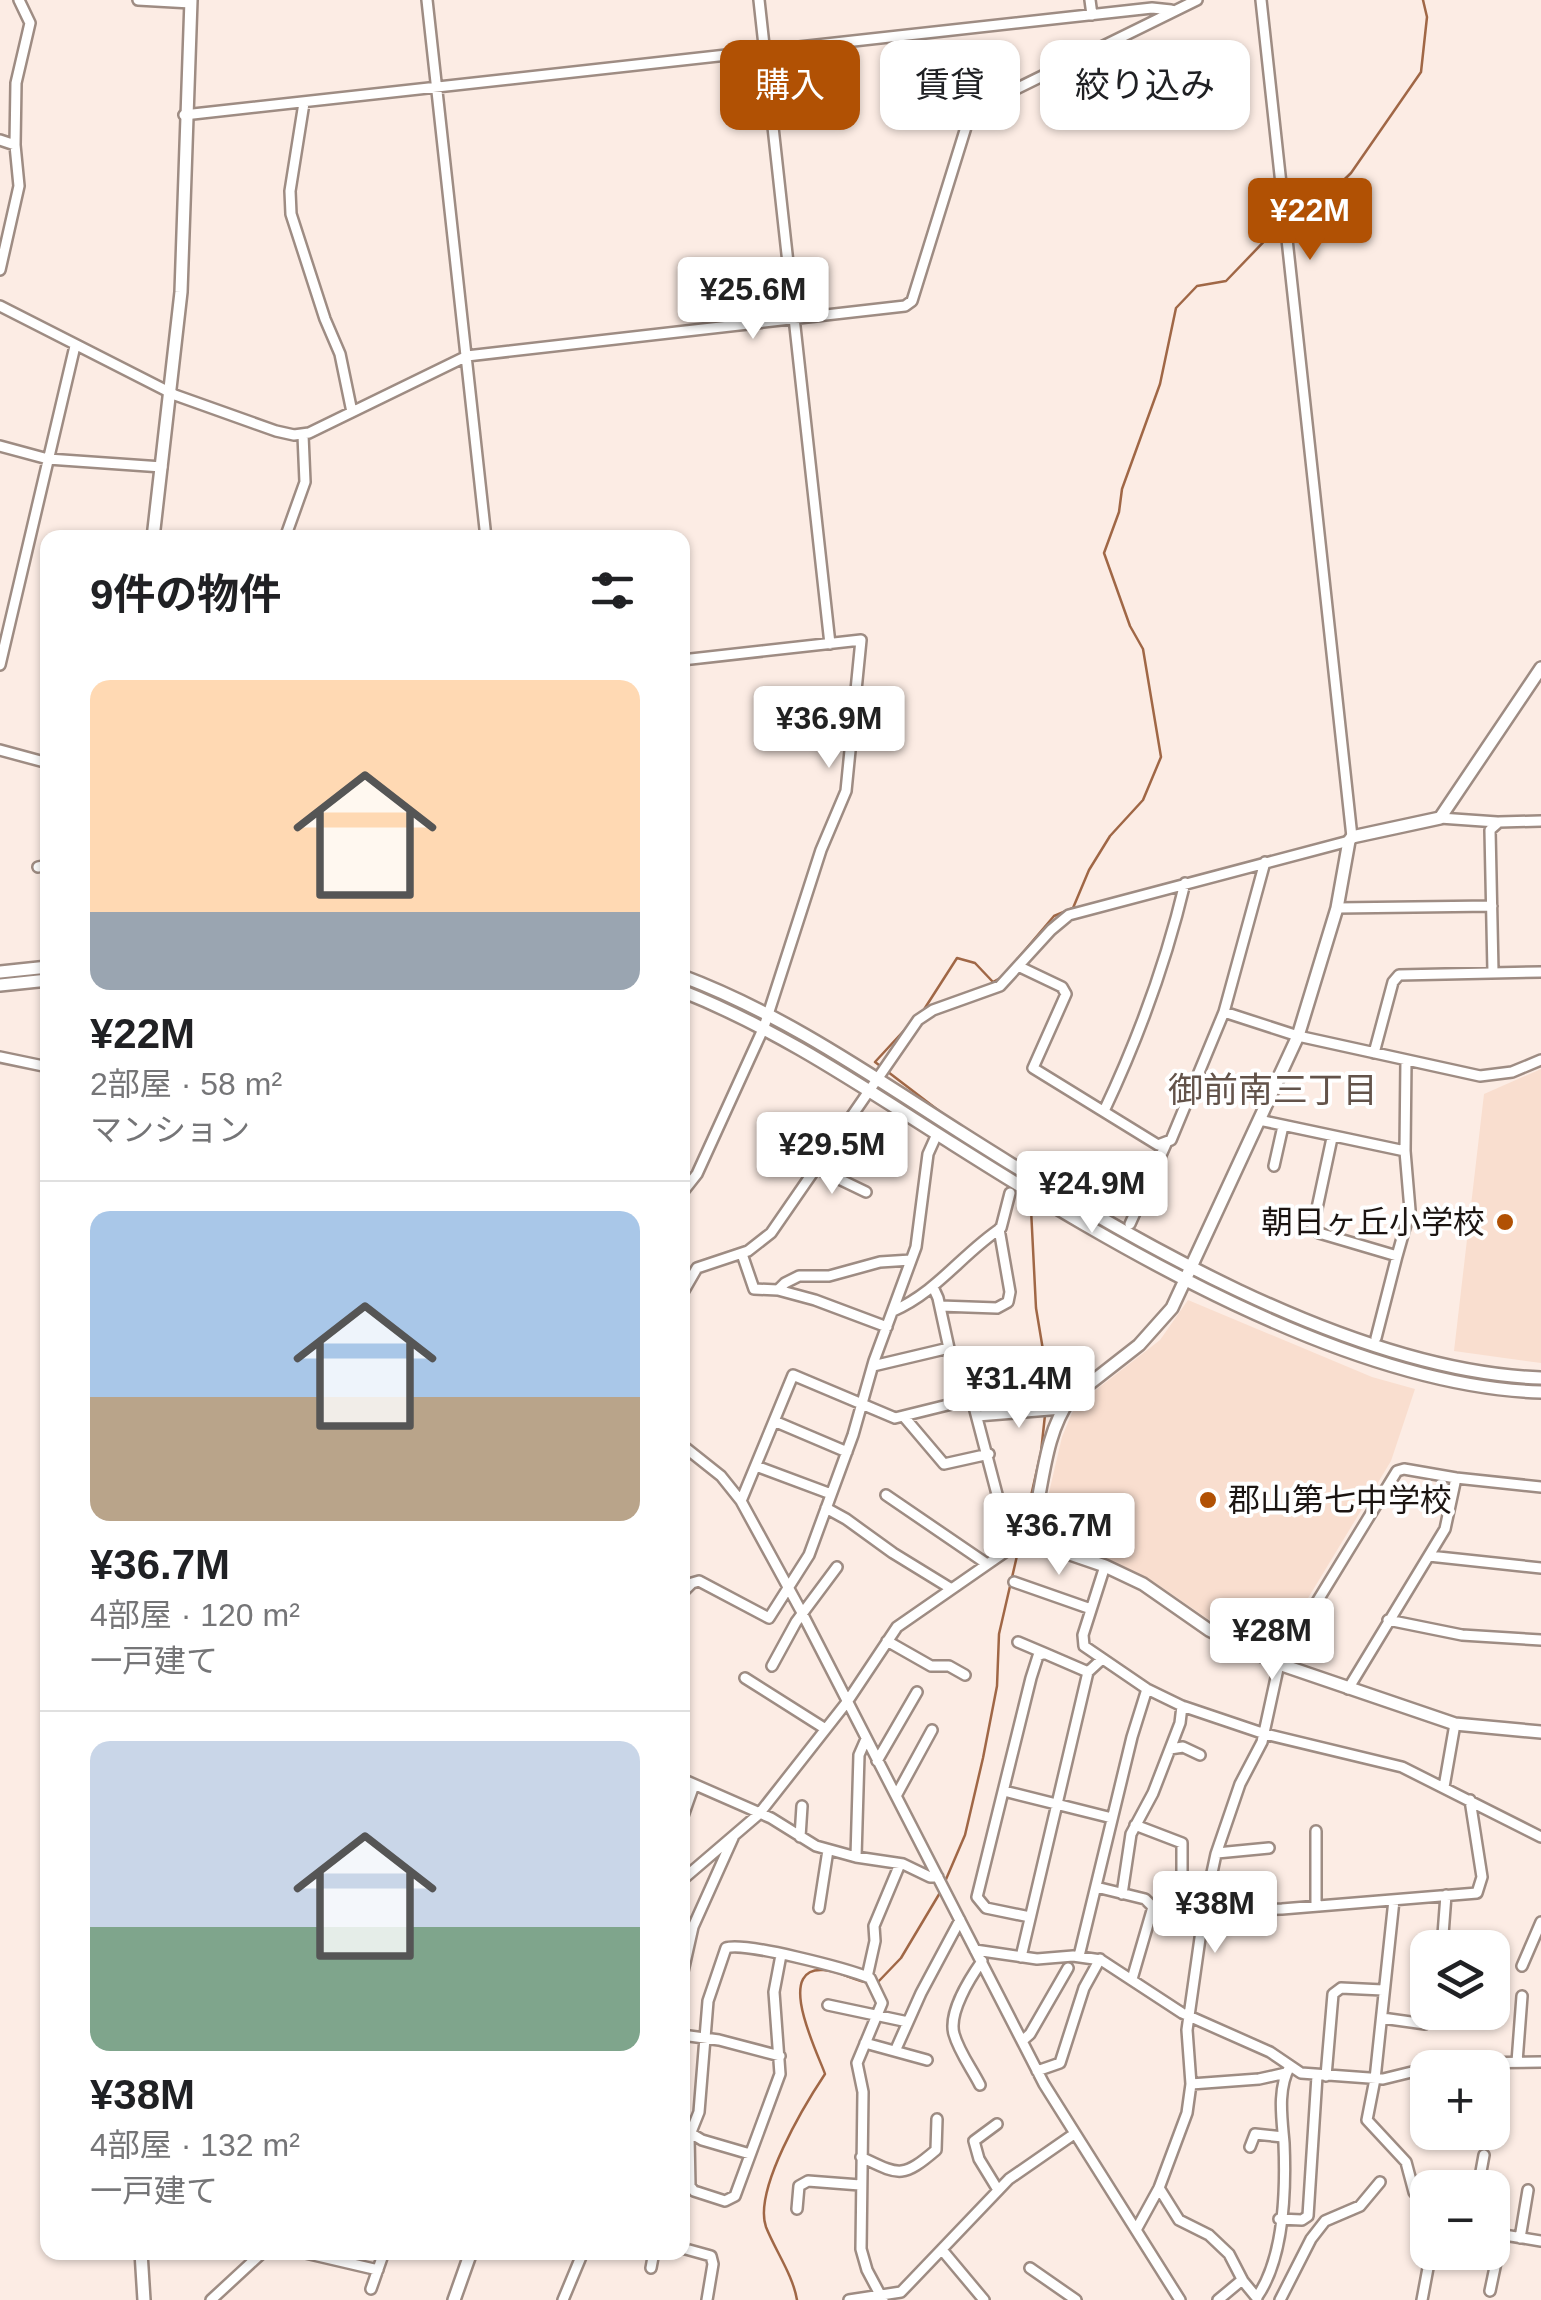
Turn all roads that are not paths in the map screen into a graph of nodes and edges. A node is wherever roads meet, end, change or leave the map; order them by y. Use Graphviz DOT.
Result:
graph roads {
  1 [pos="19,0"];
  2 [pos="138,0"];
  3 [pos="427,0"];
  4 [pos="759,0"];
  5 [pos="1090,0"];
  6 [pos="1197,0"];
  7 [pos="1261,0"];
  8 [pos="191,2"];
  9 [pos="1174,11"];
  10 [pos="1092,15"];
  11 [pos="764,40"];
  12 [pos="860,41"];
  13 [pos="720,57"];
  14 [pos="436,87"];
  15 [pos="304,103"];
  16 [pos="184,115"];
  17 [pos="773,130"];
  18 [pos="0,140"];
  19 [pos="14,145"];
  20 [pos="0,270"];
  21 [pos="0,306"];
  22 [pos="793,318"];
  23 [pos="75,346"];
  24 [pos="467,356"];
  25 [pos="170,393"];
  26 [pos="352,412"];
  27 [pos="303,435"];
  28 [pos="0,446"];
  29 [pos="48,459"];
  30 [pos="162,466"];
  31 [pos="154,530"];
  32 [pos="287,530"];
  33 [pos="485,530"];
  34 [pos="830,644"];
  35 [pos="690,659"];
  36 [pos="0,666"];
  37 [pos="1541,668"];
  38 [pos="0,750"];
  39 [pos="40,761"];
  40 [pos="1440,818"];
  41 [pos="1541,821"];
  42 [pos="1500,822"];
  43 [pos="1351,839"];
  44 [pos="1265,862"];
  45 [pos="1185,883"];
  46 [pos="1492,906"];
  47 [pos="1338,908"];
  48 [pos="1020,967"];
  49 [pos="40,968"];
  50 [pos="0,972"];
  51 [pos="1493,972"];
  52 [pos="1541,972"];
  53 [pos="690,980"];
  54 [pos="40,981"];
  55 [pos="0,985"];
  56 [pos="690,995"];
  57 [pos="1224,1012"];
  58 [pos="768,1014"];
  59 [pos="764,1027"];
  60 [pos="1298,1036"];
  61 [pos="1374,1053"];
  62 [pos="0,1057"];
  63 [pos="1406,1060"];
  64 [pos="1541,1060"];
  65 [pos="40,1065"];
  66 [pos="876,1078"];
  67 [pos="869,1090"];
  68 [pos="1104,1111"];
  69 [pos="1259,1120"];
  70 [pos="1282,1126"];
  71 [pos="937,1134"];
  72 [pos="1332,1138"];
  73 [pos="1166,1144"];
  74 [pos="1405,1151"];
  75 [pos="1274,1166"];
  76 [pos="814,1167"];
  77 [pos="690,1183"];
  78 [pos="866,1192"];
  79 [pos="1010,1193"];
  80 [pos="1130,1224"];
  81 [pos="999,1229"];
  82 [pos="742,1254"];
  83 [pos="1397,1256"];
  84 [pos="912,1260"];
  85 [pos="1188,1271"];
  86 [pos="690,1281"];
  87 [pos="932,1288"];
  88 [pos="778,1290"];
  89 [pos="940,1306"];
  90 [pos="893,1311"];
  91 [pos="887,1326"];
  92 [pos="1376,1338"];
  93 [pos="949,1348"];
  94 [pos="1020,1359"];
  95 [pos="872,1366"];
  96 [pos="1541,1378"];
  97 [pos="1541,1392"];
  98 [pos="972,1399"];
  99 [pos="862,1404"];
  100 [pos="1062,1409"];
  101 [pos="1002,1414"];
  102 [pos="978,1416"];
  103 [pos="905,1418"];
  104 [pos="774,1421"];
  105 [pos="690,1451"];
  106 [pos="846,1452"];
  107 [pos="989,1454"];
  108 [pos="756,1466"];
  109 [pos="1456,1478"];
  110 [pos="1541,1487"];
  111 [pos="831,1494"];
  112 [pos="886,1495"];
  113 [pos="998,1498"];
  114 [pos="741,1502"];
  115 [pos="826,1508"];
  116 [pos="1030,1540"];
  117 [pos="1429,1556"];
  118 [pos="986,1564"];
  119 [pos="1105,1566"];
  120 [pos="837,1567"];
  121 [pos="1541,1568"];
  122 [pos="1014,1582"];
  123 [pos="690,1584"];
  124 [pos="788,1588"];
  125 [pos="950,1588"];
  126 [pos="1091,1609"];
  127 [pos="802,1613"];
  128 [pos="1388,1620"];
  129 [pos="1541,1640"];
  130 [pos="887,1642"];
  131 [pos="1018,1642"];
  132 [pos="1044,1653"];
  133 [pos="1101,1660"];
  134 [pos="1280,1664"];
  135 [pos="772,1666"];
  136 [pos="1088,1672"];
  137 [pos="965,1675"];
  138 [pos="745,1678"];
  139 [pos="1147,1689"];
  140 [pos="1348,1689"];
  141 [pos="917,1692"];
  142 [pos="847,1702"];
  143 [pos="1182,1706"];
  144 [pos="1455,1724"];
  145 [pos="824,1728"];
  146 [pos="932,1730"];
  147 [pos="1541,1732"];
  148 [pos="1264,1734"];
  149 [pos="866,1738"];
  150 [pos="1170,1748"];
  151 [pos="1200,1755"];
  152 [pos="878,1761"];
  153 [pos="690,1783"];
  154 [pos="694,1785"];
  155 [pos="1444,1786"];
  156 [pos="1004,1791"];
  157 [pos="690,1796"];
  158 [pos="896,1796"];
  159 [pos="1470,1800"];
  160 [pos="1058,1804"];
  161 [pos="802,1806"];
  162 [pos="759,1814"];
  163 [pos="1112,1818"];
  164 [pos="1135,1825"];
  165 [pos="1316,1831"];
  166 [pos="734,1835"];
  167 [pos="800,1836"];
  168 [pos="1541,1837"];
  169 [pos="1269,1848"];
  170 [pos="828,1850"];
  171 [pos="1217,1852"];
  172 [pos="856,1857"];
  173 [pos="900,1864"];
  174 [pos="690,1873"];
  175 [pos="938,1878"];
  176 [pos="1210,1884"];
  177 [pos="1096,1887"];
  178 [pos="1122,1894"];
  179 [pos="1446,1895"];
  180 [pos="1394,1900"];
  181 [pos="1316,1906"];
  182 [pos="819,1908"];
  183 [pos="1204,1910"];
  184 [pos="1030,1918"];
  185 [pos="960,1920"];
  186 [pos="1541,1922"];
  187 [pos="1443,1930"];
  188 [pos="690,1944"];
  189 [pos="976,1950"];
  190 [pos="781,1955"];
  191 [pos="1079,1956"];
  192 [pos="1021,1957"];
  193 [pos="1100,1959"];
  194 [pos="982,1961"];
  195 [pos="1522,1966"];
  196 [pos="1068,1968"];
  197 [pos="867,1977"];
  198 [pos="1132,1979"];
  199 [pos="1383,1990"];
  200 [pos="1522,1996"];
  201 [pos="828,2005"];
  202 [pos="877,2014"];
  203 [pos="1189,2016"];
  204 [pos="1382,2018"];
  205 [pos="908,2022"];
  206 [pos="1410,2022"];
  207 [pos="690,2036"];
  208 [pos="706,2038"];
  209 [pos="1022,2041"];
  210 [pos="865,2043"];
  211 [pos="896,2049"];
  212 [pos="780,2056"];
  213 [pos="927,2060"];
  214 [pos="1510,2062"];
  215 [pos="1517,2062"];
  216 [pos="1541,2062"];
  217 [pos="1288,2070"];
  218 [pos="1037,2071"];
  219 [pos="1410,2072"];
  220 [pos="1321,2076"];
  221 [pos="1375,2079"];
  222 [pos="980,2084"];
  223 [pos="1191,2084"];
  224 [pos="936,2119"];
  225 [pos="690,2124"];
  226 [pos="997,2124"];
  227 [pos="690,2132"];
  228 [pos="1074,2134"];
  229 [pos="1283,2137"];
  230 [pos="1250,2147"];
  231 [pos="750,2154"];
  232 [pos="1484,2155"];
  233 [pos="861,2156"];
  234 [pos="1481,2170"];
  235 [pos="1410,2177"];
  236 [pos="1380,2182"];
  237 [pos="860,2185"];
  238 [pos="690,2186"];
  239 [pos="1159,2188"];
  240 [pos="998,2190"];
  241 [pos="1528,2190"];
  242 [pos="797,2209"];
  243 [pos="1279,2219"];
  244 [pos="1136,2230"];
  245 [pos="1510,2236"];
  246 [pos="1520,2238"];
  247 [pos="1541,2242"];
  248 [pos="690,2250"];
  249 [pos="943,2251"];
  250 [pos="142,2260"];
  251 [pos="255,2260"];
  252 [pos="335,2260"];
  253 [pos="381,2260"];
  254 [pos="469,2260"];
  255 [pos="579,2260"];
  256 [pos="652,2260"];
  257 [pos="651,2268"];
  258 [pos="1030,2268"];
  259 [pos="378,2270"];
  260 [pos="1428,2270"];
  261 [pos="1493,2270"];
  262 [pos="1242,2280"];
  263 [pos="371,2290"];
  264 [pos="1490,2291"];
  265 [pos="882,2298"];
  266 [pos="1258,2298"];
  267 [pos="144,2300"];
  268 [pos="210,2300"];
  269 [pos="454,2300"];
  270 [pos="564,2300"];
  271 [pos="708,2300"];
  272 [pos="849,2300"];
  273 [pos="984,2300"];
  274 [pos="1076,2300"];
  275 [pos="1180,2300"];
  276 [pos="1218,2300"];
  277 [pos="1280,2300"];
  278 [pos="1422,2300"];
  1 -- 19 [label="street"];
  2 -- 8 [label="street"];
  3 -- 14 [label="street"];
  4 -- 11 [label="street"];
  5 -- 10 [label="street"];
  6 -- 9 [label="street"];
  7 -- 43 [label="street"];
  8 -- 16 [label="street"];
  9 -- 10 [label="street"];
  9 -- 22 [label="street"];
  10 -- 12 [label="street"];
  13 -- 14 [label="street"];
  14 -- 15 [label="street"];
  14 -- 24 [label="street"];
  15 -- 16 [label="street"];
  15 -- 26 [label="street"];
  16 -- 25 [label="street"];
  17 -- 22 [label="street"];
  18 -- 19 [label="street"];
  19 -- 20 [label="street"];
  21 -- 23 [label="street"];
  22 -- 24 [label="street"];
  22 -- 34 [label="street"];
  23 -- 25 [label="street"];
  23 -- 29 [label="street"];
  24 -- 26 [label="street"];
  24 -- 33 [label="street"];
  25 -- 27 [label="street"];
  25 -- 30 [label="street"];
  26 -- 27 [label="street"];
  27 -- 32 [label="street"];
  28 -- 29 [label="street"];
  29 -- 30 [label="street"];
  29 -- 36 [label="street"];
  30 -- 31 [label="street"];
  34 -- 35 [label="street"];
  34 -- 58 [label="street"];
  37 -- 40 [label="street"];
  38 -- 39 [label="street"];
  40 -- 42 [label="street"];
  40 -- 43 [label="street"];
  41 -- 42 [label="street"];
  42 -- 46 [label="street"];
  43 -- 44 [label="street"];
  43 -- 47 [label="street"];
  44 -- 45 [label="street"];
  44 -- 57 [label="street"];
  45 -- 48 [label="street"];
  45 -- 68 [label="street"];
  46 -- 47 [label="street"];
  46 -- 51 [label="street"];
  47 -- 60 [label="street"];
  48 -- 66 [label="street"];
  48 -- 68 [label="street"];
  49 -- 50 [label="street"];
  51 -- 52 [label="street"];
  51 -- 61 [label="street"];
  53 -- 58 [label="street"];
  54 -- 55 [label="street"];
  56 -- 59 [label="street"];
  57 -- 60 [label="street"];
  57 -- 73 [label="street"];
  58 -- 59 [label="street"];
  58 -- 66 [label="street"];
  59 -- 67 [label="street"];
  59 -- 77 [label="street"];
  60 -- 61 [label="street"];
  60 -- 69 [label="street"];
  61 -- 63 [label="street"];
  62 -- 65 [label="street"];
  63 -- 64 [label="street"];
  63 -- 74 [label="street"];
  66 -- 67 [label="street"];
  66 -- 85 [label="street"];
  67 -- 71 [label="street"];
  67 -- 76 [label="street"];
  68 -- 73 [label="street"];
  69 -- 70 [label="street"];
  69 -- 85 [label="street"];
  70 -- 72 [label="street"];
  70 -- 75 [label="street"];
  71 -- 84 [label="street"];
  71 -- 85 [label="street"];
  72 -- 74 [label="street"];
  72 -- 83 [label="street"];
  73 -- 80 [label="street"];
  74 -- 83 [label="street"];
  76 -- 78 [label="street"];
  76 -- 82 [label="street"];
  79 -- 81 [label="street"];
  81 -- 87 [label="street"];
  81 -- 89 [label="street"];
  82 -- 86 [label="street"];
  82 -- 88 [label="street"];
  83 -- 92 [label="street"];
  84 -- 88 [label="street"];
  84 -- 90 [label="street"];
  85 -- 96 [label="street"];
  85 -- 97 [label="street"];
  85 -- 100 [label="street"];
  87 -- 89 [label="street"];
  87 -- 90 [label="street"];
  88 -- 91 [label="street"];
  89 -- 93 [label="street"];
  90 -- 91 [label="street"];
  91 -- 95 [label="street"];
  93 -- 95 [label="street"];
  93 -- 98 [label="street"];
  94 -- 101 [label="street"];
  95 -- 99 [label="street"];
  98 -- 102 [label="street"];
  98 -- 103 [label="street"];
  99 -- 103 [label="street"];
  99 -- 104 [label="street"];
  99 -- 106 [label="street"];
  100 -- 101 [label="street"];
  100 -- 116 [label="street"];
  101 -- 102 [label="street"];
  102 -- 107 [label="street"];
  103 -- 107 [label="street"];
  104 -- 106 [label="street"];
  104 -- 108 [label="street"];
  105 -- 114 [label="street"];
  106 -- 111 [label="street"];
  107 -- 113 [label="street"];
  108 -- 111 [label="street"];
  108 -- 114 [label="street"];
  109 -- 110 [label="street"];
  109 -- 117 [label="street"];
  109 -- 134 [label="street"];
  111 -- 115 [label="street"];
  112 -- 118 [label="street"];
  114 -- 124 [label="street"];
  115 -- 124 [label="street"];
  115 -- 125 [label="street"];
  116 -- 118 [label="street"];
  116 -- 119 [label="street"];
  117 -- 121 [label="street"];
  117 -- 128 [label="street"];
  118 -- 125 [label="street"];
  119 -- 126 [label="street"];
  119 -- 134 [label="street"];
  120 -- 127 [label="street"];
  122 -- 126 [label="street"];
  123 -- 124 [label="street"];
  124 -- 127 [label="street"];
  125 -- 130 [label="street"];
  126 -- 133 [label="street"];
  127 -- 135 [label="street"];
  127 -- 142 [label="street"];
  128 -- 129 [label="street"];
  128 -- 140 [label="street"];
  130 -- 137 [label="street"];
  130 -- 142 [label="street"];
  131 -- 132 [label="street"];
  132 -- 136 [label="street"];
  132 -- 156 [label="street"];
  133 -- 136 [label="street"];
  133 -- 139 [label="street"];
  134 -- 140 [label="street"];
  134 -- 148 [label="street"];
  136 -- 160 [label="street"];
  138 -- 145 [label="street"];
  139 -- 143 [label="street"];
  139 -- 163 [label="street"];
  140 -- 144 [label="street"];
  141 -- 152 [label="street"];
  142 -- 145 [label="street"];
  142 -- 149 [label="street"];
  143 -- 148 [label="street"];
  143 -- 150 [label="street"];
  144 -- 147 [label="street"];
  144 -- 155 [label="street"];
  145 -- 162 [label="street"];
  146 -- 158 [label="street"];
  148 -- 155 [label="street"];
  148 -- 171 [label="street"];
  149 -- 152 [label="street"];
  149 -- 172 [label="street"];
  150 -- 151 [label="street"];
  150 -- 164 [label="street"];
  152 -- 158 [label="street"];
  153 -- 154 [label="street"];
  154 -- 157 [label="street"];
  154 -- 162 [label="street"];
  155 -- 159 [label="street"];
  156 -- 160 [label="street"];
  156 -- 184 [label="street"];
  158 -- 175 [label="street"];
  159 -- 168 [label="street"];
  159 -- 179 [label="street"];
  160 -- 163 [label="street"];
  160 -- 184 [label="street"];
  161 -- 167 [label="street"];
  162 -- 166 [label="street"];
  162 -- 167 [label="street"];
  163 -- 177 [label="street"];
  164 -- 176 [label="street"];
  164 -- 178 [label="street"];
  165 -- 181 [label="street"];
  166 -- 174 [label="street"];
  166 -- 188 [label="street"];
  167 -- 170 [label="street"];
  169 -- 171 [label="street"];
  170 -- 172 [label="street"];
  170 -- 182 [label="street"];
  171 -- 176 [label="street"];
  172 -- 173 [label="street"];
  173 -- 175 [label="street"];
  173 -- 197 [label="street"];
  175 -- 185 [label="street"];
  176 -- 183 [label="street"];
  177 -- 178 [label="street"];
  177 -- 191 [label="street"];
  178 -- 198 [label="street"];
  179 -- 180 [label="street"];
  179 -- 187 [label="street"];
  180 -- 181 [label="street"];
  180 -- 199 [label="street"];
  181 -- 183 [label="street"];
  183 -- 203 [label="street"];
  184 -- 192 [label="street"];
  185 -- 189 [label="street"];
  185 -- 205 [label="street"];
  186 -- 195 [label="street"];
  189 -- 192 [label="street"];
  189 -- 194 [label="street"];
  190 -- 197 [label="street"];
  190 -- 208 [label="street"];
  190 -- 212 [label="street"];
  191 -- 192 [label="street"];
  191 -- 193 [label="street"];
  193 -- 198 [label="street"];
  193 -- 218 [label="street"];
  194 -- 209 [label="street"];
  194 -- 222 [label="street"];
  196 -- 209 [label="street"];
  197 -- 202 [label="street"];
  198 -- 203 [label="street"];
  199 -- 204 [label="street"];
  199 -- 220 [label="street"];
  200 -- 215 [label="street"];
  201 -- 202 [label="street"];
  202 -- 205 [label="street"];
  202 -- 210 [label="street"];
  203 -- 217 [label="street"];
  203 -- 223 [label="street"];
  204 -- 206 [label="street"];
  204 -- 221 [label="street"];
  205 -- 211 [label="street"];
  207 -- 208 [label="street"];
  208 -- 212 [label="street"];
  208 -- 225 [label="street"];
  209 -- 218 [label="street"];
  210 -- 211 [label="street"];
  210 -- 233 [label="street"];
  211 -- 213 [label="street"];
  212 -- 231 [label="street"];
  214 -- 215 [label="street"];
  215 -- 216 [label="street"];
  217 -- 220 [label="street"];
  217 -- 223 [label="street"];
  217 -- 229 [label="street"];
  218 -- 228 [label="street"];
  219 -- 221 [label="street"];
  220 -- 221 [label="street"];
  220 -- 243 [label="street"];
  221 -- 235 [label="street"];
  223 -- 239 [label="street"];
  224 -- 233 [label="street"];
  226 -- 240 [label="street"];
  227 -- 231 [label="street"];
  228 -- 240 [label="street"];
  228 -- 244 [label="street"];
  229 -- 230 [label="street"];
  229 -- 243 [label="street"];
  231 -- 238 [label="street"];
  232 -- 234 [label="street"];
  233 -- 237 [label="street"];
  236 -- 277 [label="street"];
  237 -- 242 [label="street"];
  237 -- 265 [label="street"];
  239 -- 244 [label="street"];
  239 -- 262 [label="street"];
  240 -- 249 [label="street"];
  241 -- 246 [label="street"];
  243 -- 266 [label="street"];
  244 -- 275 [label="street"];
  245 -- 246 [label="street"];
  246 -- 247 [label="street"];
  248 -- 271 [label="street"];
  249 -- 265 [label="street"];
  249 -- 273 [label="street"];
  250 -- 267 [label="street"];
  251 -- 268 [label="street"];
  252 -- 259 [label="street"];
  253 -- 259 [label="street"];
  254 -- 269 [label="street"];
  255 -- 270 [label="street"];
  256 -- 257 [label="street"];
  258 -- 274 [label="street"];
  259 -- 263 [label="street"];
  260 -- 278 [label="street"];
  261 -- 264 [label="street"];
  262 -- 266 [label="street"];
  262 -- 276 [label="street"];
  265 -- 272 [label="street"];
}
